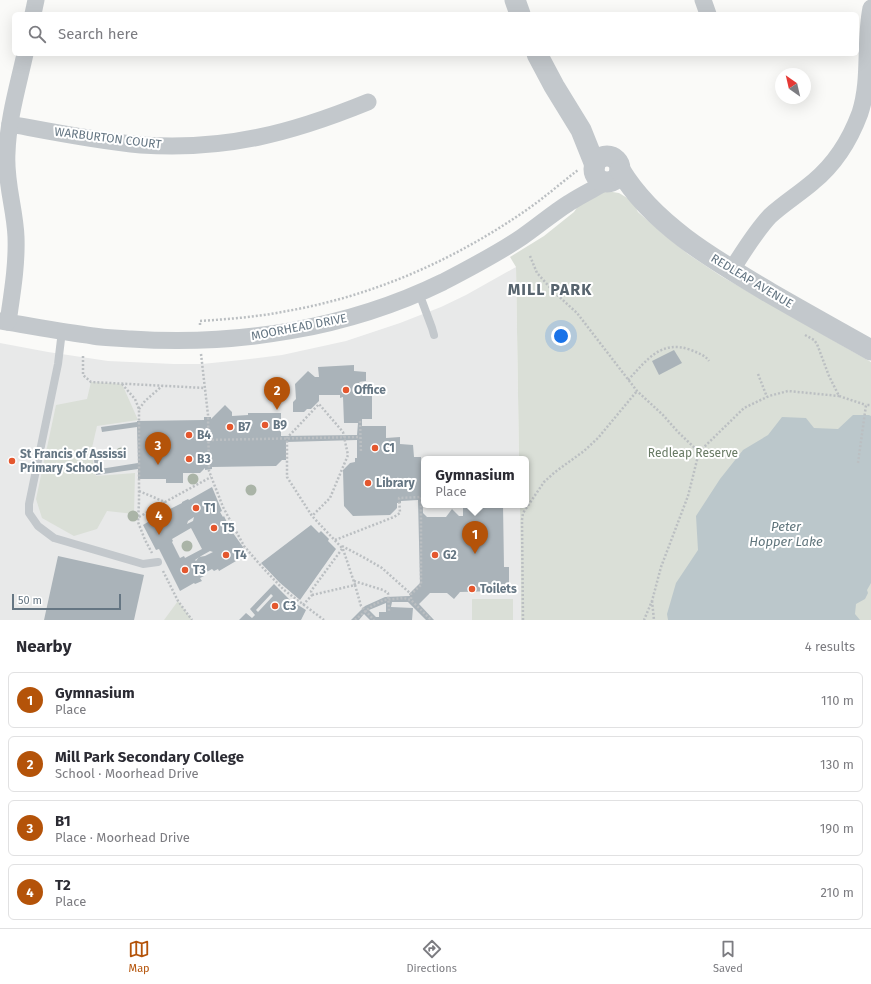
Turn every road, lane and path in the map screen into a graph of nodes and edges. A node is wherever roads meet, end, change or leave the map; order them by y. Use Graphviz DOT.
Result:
graph roads {
  1 [pos="36,0"];
  2 [pos="515,0"];
  3 [pos="703,0"];
  4 [pos="871,8"];
  5 [pos="33,12"];
  6 [pos="519,12"];
  7 [pos="707,12"];
  8 [pos="25,56"];
  9 [pos="538,56"];
  10 [pos="869,73"];
  11 [pos="368,102"];
  12 [pos="10,124"];
  13 [pos="602,172"];
  14 [pos="530,256"];
  15 [pos="732,270"];
  16 [pos="419,293"];
  17 [pos="4,321"];
  18 [pos="62,331"];
  19 [pos="801,332"];
  20 [pos="434,335"];
  21 [pos="201,340"];
  22 [pos="871,350"];
  23 [pos="83,356"];
  24 [pos="709,362"];
  25 [pos="758,374"];
  26 [pos="628,380"];
  27 [pos="122,384"];
  28 [pos="162,386"];
  29 [pos="204,388"];
  30 [pos="637,391"];
  31 [pos="839,396"];
  32 [pos="767,397"];
  33 [pos="866,405"];
  34 [pos="871,405"];
  35 [pos="139,409"];
  36 [pos="360,421"];
  37 [pos="344,437"];
  38 [pos="360,437"];
  39 [pos="287,438"];
  40 [pos="208,440"];
  41 [pos="699,452"];
  42 [pos="361,453"];
  43 [pos="858,463"];
  44 [pos="212,477"];
  45 [pos="139,491"];
  46 [pos="165,502"];
  47 [pos="529,504"];
  48 [pos="526,508"];
  49 [pos="312,516"];
  50 [pos="138,518"];
  51 [pos="335,540"];
  52 [pos="340,545"];
  53 [pos="343,548"];
  54 [pos="158,562"];
  55 [pos="354,581"];
  56 [pos="355,585"];
  57 [pos="411,594"];
  58 [pos="312,595"];
  59 [pos="388,600"];
  60 [pos="411,600"];
  61 [pos="652,601"];
  62 [pos="303,606"];
  63 [pos="365,610"];
  64 [pos="389,611"];
  65 [pos="192,620"];
  66 [pos="324,620"];
  67 [pos="355,620"];
  68 [pos="374,620"];
  69 [pos="431,620"];
  70 [pos="523,620"];
  71 [pos="644,620"];
  72 [pos="654,620"];
  1 -- 5 [label="street"];
  2 -- 6 [label="street"];
  3 -- 7 [label="street"];
  4 -- 10 [label="street"];
  8 -- 12 [label="street"];
  9 -- 13 [label="street, REDLEAP AVENUE"];
  10 -- 15 [label="street"];
  11 -- 12 [label="street, WARBURTON COURT"];
  12 -- 17 [label="street"];
  13 -- 15 [label="street, REDLEAP AVENUE"];
  13 -- 16 [label="street, MOORHEAD DRIVE"];
  13 -- 21 [label="path"];
  14 -- 26 [label="path"];
  15 -- 22 [label="street, REDLEAP AVENUE"];
  16 -- 20 [label="lane"];
  16 -- 21 [label="street, MOORHEAD DRIVE"];
  17 -- 18 [label="street, MOORHEAD DRIVE"];
  18 -- 21 [label="street, MOORHEAD DRIVE"];
  18 -- 54 [label="lane"];
  19 -- 31 [label="path"];
  21 -- 29 [label="path"];
  23 -- 27 [label="path"];
  24 -- 26 [label="path"];
  25 -- 32 [label="path"];
  26 -- 30 [label="path"];
  27 -- 28 [label="path"];
  27 -- 35 [label="path"];
  28 -- 29 [label="path"];
  28 -- 35 [label="path"];
  29 -- 40 [label="path"];
  30 -- 41 [label="path"];
  30 -- 47 [label="path"];
  31 -- 32 [label="path"];
  31 -- 33 [label="path"];
  32 -- 41 [label="path"];
  33 -- 34 [label="path"];
  33 -- 43 [label="path"];
  35 -- 45 [label="path"];
  36 -- 38 [label="path"];
  37 -- 38 [label="path"];
  37 -- 39 [label="path"];
  37 -- 39 [label="path"];
  37 -- 49 [label="path"];
  38 -- 42 [label="path"];
  39 -- 40 [label="path"];
  39 -- 49 [label="path"];
  40 -- 44 [label="path"];
  41 -- 61 [label="path"];
  44 -- 46 [label="path"];
  44 -- 62 [label="path"];
  45 -- 46 [label="path"];
  45 -- 50 [label="path"];
  46 -- 50 [label="path"];
  48 -- 70 [label="path"];
  49 -- 51 [label="path"];
  50 -- 54 [label="path"];
  51 -- 52 [label="path"];
  51 -- 57 [label="path"];
  52 -- 53 [label="path"];
  52 -- 57 [label="path"];
  53 -- 55 [label="path"];
  53 -- 58 [label="path"];
  54 -- 65 [label="path"];
  55 -- 56 [label="path"];
  55 -- 59 [label="path"];
  56 -- 58 [label="path"];
  56 -- 63 [label="path"];
  57 -- 60 [label="path"];
  58 -- 62 [label="path"];
  59 -- 60 [label="path"];
  59 -- 63 [label="path"];
  59 -- 64 [label="path"];
  60 -- 69 [label="path"];
  61 -- 71 [label="path"];
  61 -- 72 [label="path"];
  62 -- 66 [label="path"];
  63 -- 67 [label="path"];
  63 -- 68 [label="path"];
}
